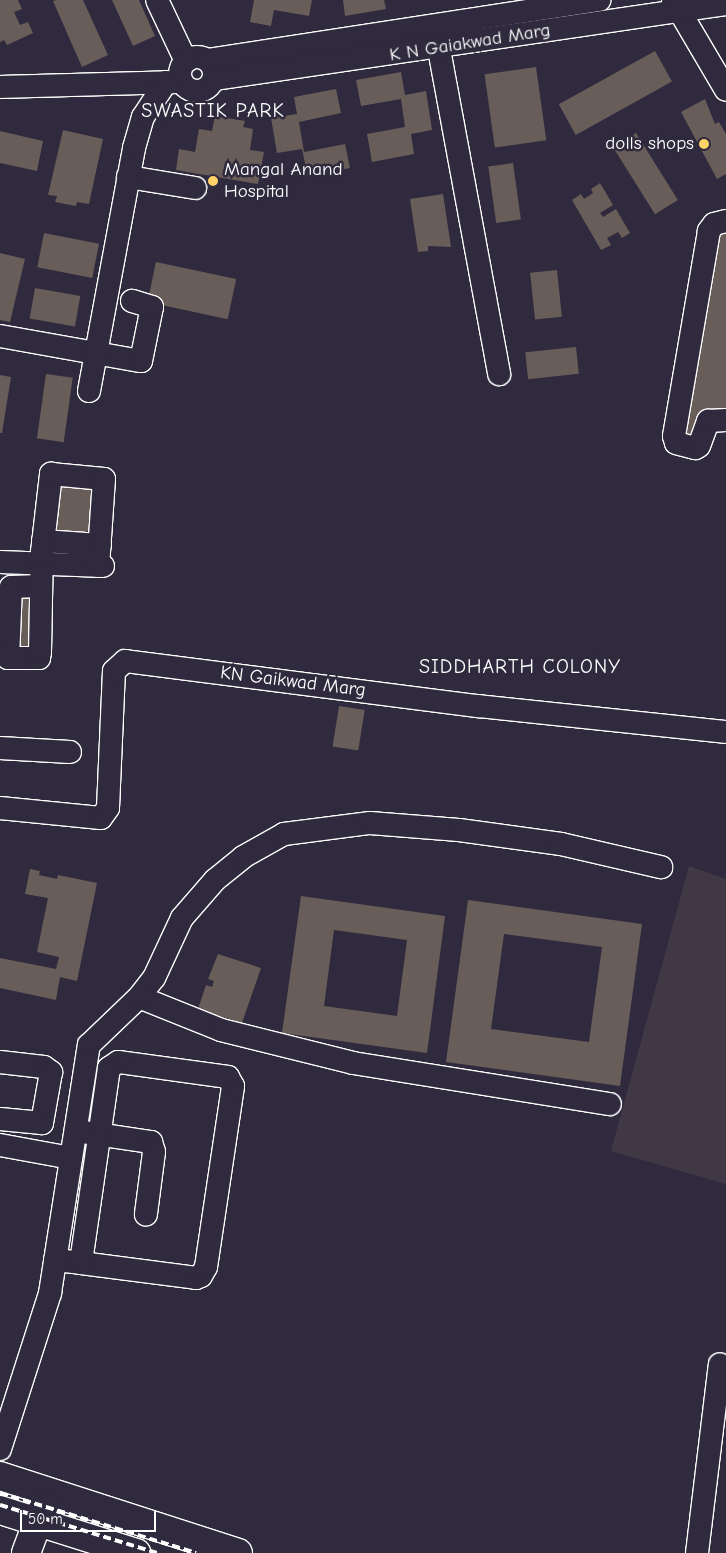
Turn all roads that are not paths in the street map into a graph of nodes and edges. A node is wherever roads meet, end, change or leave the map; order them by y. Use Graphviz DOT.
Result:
graph roads {
  1 [pos="157,0"];
  2 [pos="172,0"];
  3 [pos="599,0"];
  4 [pos="726,4"];
  5 [pos="676,5"];
  6 [pos="526,12"];
  7 [pos="435,27"];
  8 [pos="528,34"];
  9 [pos="440,48"];
  10 [pos="192,70"];
  11 [pos="0,88"];
  12 [pos="726,90"];
  13 [pos="128,177"];
  14 [pos="195,188"];
  15 [pos="726,221"];
  16 [pos="132,301"];
  17 [pos="0,336"];
  18 [pos="96,354"];
  19 [pos="499,374"];
  20 [pos="89,391"];
  21 [pos="726,420"];
  22 [pos="43,541"];
  23 [pos="100,559"];
  24 [pos="0,562"];
  25 [pos="41,564"];
  26 [pos="41,586"];
  27 [pos="726,732"];
  28 [pos="0,748"];
  29 [pos="70,752"];
  30 [pos="0,808"];
  31 [pos="661,867"];
  32 [pos="139,997"];
  33 [pos="0,1062"];
  34 [pos="47,1098"];
  35 [pos="80,1102"];
  36 [pos="610,1104"];
  37 [pos="9,1120"];
  38 [pos="75,1131"];
  39 [pos="98,1134"];
  40 [pos="7,1146"];
  41 [pos="71,1158"];
  42 [pos="146,1214"];
  43 [pos="55,1260"];
  44 [pos="81,1263"];
  45 [pos="720,1364"];
  46 [pos="0,1448"];
  47 [pos="0,1476"];
  48 [pos="49,1493"];
  49 [pos="0,1510"];
  50 [pos="37,1523"];
  51 [pos="26,1553"];
  52 [pos="136,1553"];
  53 [pos="238,1553"];
  54 [pos="700,1553"];
  1 -- 10 [label="street"];
  2 -- 10 [label="street"];
  3 -- 6 [label="street, K N Gaiakwad Marg"];
  4 -- 5 [label="street, K N Gaiakwad Marg"];
  5 -- 8 [label="street, K N Gaiakwad Marg"];
  5 -- 12 [label="street"];
  6 -- 7 [label="street, K N Gaiakwad Marg"];
  6 -- 8 [label="street"];
  7 -- 9 [label="street"];
  7 -- 10 [label="street, K N Gaiakwad Marg"];
  8 -- 9 [label="street, K N Gaiakwad Marg"];
  9 -- 10 [label="street, K N Gaiakwad Marg"];
  9 -- 19 [label="street"];
  10 -- 11 [label="street, K N Gaiakwad Marg"];
  10 -- 13 [label="street"];
  13 -- 14 [label="street"];
  13 -- 18 [label="street"];
  15 -- 21 [label="street"];
  16 -- 18 [label="street"];
  17 -- 18 [label="street"];
  18 -- 20 [label="street"];
  22 -- 23 [label="street"];
  22 -- 23 [label="street"];
  22 -- 25 [label="street"];
  23 -- 25 [label="street"];
  24 -- 25 [label="street"];
  25 -- 26 [label="street"];
  27 -- 30 [label="street, KN Gaikwad Marg"];
  28 -- 29 [label="street"];
  31 -- 32 [label="street"];
  32 -- 35 [label="street"];
  32 -- 36 [label="street"];
  33 -- 34 [label="street"];
  34 -- 35 [label="street"];
  34 -- 37 [label="street"];
  35 -- 38 [label="street"];
  37 -- 40 [label="street"];
  38 -- 39 [label="street"];
  38 -- 41 [label="street"];
  39 -- 42 [label="street"];
  39 -- 44 [label="street"];
  39 -- 44 [label="street"];
  40 -- 41 [label="street"];
  41 -- 43 [label="street"];
  43 -- 44 [label="street"];
  43 -- 46 [label="street"];
  45 -- 54 [label="street"];
  47 -- 48 [label="main road"];
  48 -- 50 [label="main road"];
  48 -- 53 [label="main road"];
  49 -- 50 [label="main road"];
  50 -- 51 [label="main road"];
  50 -- 52 [label="main road"];
}
